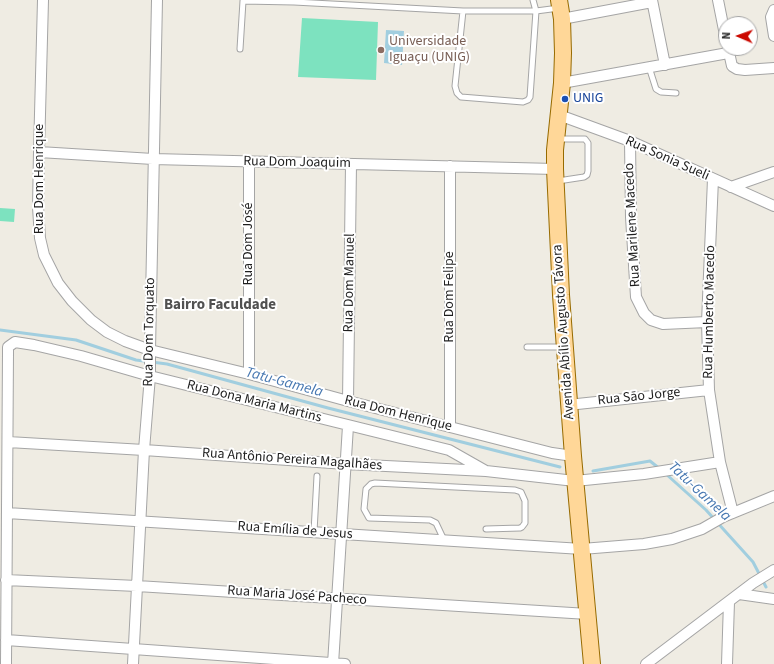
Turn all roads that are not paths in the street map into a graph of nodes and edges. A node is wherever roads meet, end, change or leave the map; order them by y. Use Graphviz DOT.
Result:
graph roads {
  1 [pos="43,0"];
  2 [pos="156,0"];
  3 [pos="533,0"];
  4 [pos="718,0"];
  5 [pos="294,1"];
  6 [pos="652,1"];
  7 [pos="560,9"];
  8 [pos="774,10"];
  9 [pos="463,11"];
  10 [pos="536,11"];
  11 [pos="721,16"];
  12 [pos="774,36"];
  13 [pos="240,49"];
  14 [pos="718,52"];
  15 [pos="730,56"];
  16 [pos="665,65"];
  17 [pos="649,67"];
  18 [pos="774,68"];
  19 [pos="562,83"];
  20 [pos="676,93"];
  21 [pos="558,115"];
  22 [pos="556,139"];
  23 [pos="630,141"];
  24 [pos="39,152"];
  25 [pos="153,159"];
  26 [pos="249,162"];
  27 [pos="351,164"];
  28 [pos="450,166"];
  29 [pos="774,172"];
  30 [pos="555,175"];
  31 [pos="713,179"];
  32 [pos="731,187"];
  33 [pos="774,206"];
  34 [pos="707,322"];
  35 [pos="564,346"];
  36 [pos="527,347"];
  37 [pos="150,353"];
  38 [pos="150,372"];
  39 [pos="249,374"];
  40 [pos="710,390"];
  41 [pos="348,401"];
  42 [pos="568,405"];
  43 [pos="348,426"];
  44 [pos="450,427"];
  45 [pos="8,442"];
  46 [pos="144,450"];
  47 [pos="572,456"];
  48 [pos="720,462"];
  49 [pos="346,464"];
  50 [pos="486,471"];
  51 [pos="317,476"];
  52 [pos="575,481"];
  53 [pos="774,496"];
  54 [pos="7,513"];
  55 [pos="733,513"];
  56 [pos="141,520"];
  57 [pos="486,529"];
  58 [pos="314,532"];
  59 [pos="342,534"];
  60 [pos="444,540"];
  61 [pos="582,550"];
  62 [pos="774,570"];
  63 [pos="6,580"];
  64 [pos="137,586"];
  65 [pos="739,594"];
  66 [pos="338,599"];
  67 [pos="774,599"];
  68 [pos="729,602"];
  69 [pos="588,614"];
  70 [pos="6,640"];
  71 [pos="134,649"];
  72 [pos="6,664"];
  73 [pos="133,664"];
  74 [pos="333,664"];
  75 [pos="345,664"];
  76 [pos="592,664"];
  77 [pos="646,664"];
  78 [pos="727,664"];
  1 -- 24 [label="street, Rua Dom Henrique"];
  2 -- 25 [label="street, Rua Dom Torquato"];
  3 -- 10 [label="lane"];
  4 -- 11 [label="street"];
  5 -- 9 [label="lane"];
  5 -- 13 [label="lane"];
  6 -- 7 [label="street"];
  6 -- 16 [label="street"];
  7 -- 10 [label="lane"];
  7 -- 19 [label="main road, Avenida Abílio Augusto Távora"];
  8 -- 12 [label="street"];
  9 -- 10 [label="lane"];
  9 -- 10 [label="lane"];
  14 -- 16 [label="street"];
  15 -- 18 [label="street"];
  16 -- 17 [label="street"];
  17 -- 19 [label="street"];
  17 -- 20 [label="lane"];
  19 -- 21 [label="main road, Avenida Abílio Augusto Távora"];
  21 -- 22 [label="main road, Avenida Abílio Augusto Távora"];
  21 -- 23 [label="street, Rua Sonia Sueli"];
  22 -- 30 [label="main road, Avenida Abílio Augusto Távora"];
  22 -- 30 [label="lane"];
  23 -- 31 [label="street, Rua Sonia Sueli"];
  23 -- 34 [label="street, Rua Marilene Macedo"];
  24 -- 25 [label="street, Rua Dom Joaquim"];
  24 -- 37 [label="street, Rua Dom Henrique"];
  25 -- 26 [label="street, Rua Dom Joaquim"];
  25 -- 37 [label="street, Rua Dom Torquato"];
  26 -- 27 [label="street, Rua Dom Joaquim"];
  26 -- 39 [label="street, Rua Dom José"];
  27 -- 28 [label="street, Rua Dom Joaquim"];
  27 -- 41 [label="street, Rua Dom Manuel"];
  28 -- 30 [label="street, Rua Dom Joaquim"];
  28 -- 44 [label="street, Rua Dom Felipe"];
  29 -- 32 [label="street"];
  30 -- 35 [label="main road, Avenida Abílio Augusto Távora"];
  31 -- 32 [label="street, Rua Sonia Sueli"];
  31 -- 34 [label="street, Rua Humberto Macedo"];
  32 -- 33 [label="street, Rua Sonia Sueli"];
  34 -- 40 [label="street, Rua Humberto Macedo"];
  35 -- 36 [label="lane"];
  35 -- 42 [label="main road, Avenida Abílio Augusto Távora"];
  37 -- 38 [label="street, Rua Dom Torquato"];
  37 -- 39 [label="street, Rua Dom Henrique"];
  38 -- 43 [label="street, Rua Dona Maria Martins"];
  38 -- 45 [label="street, Rua Dona Maria Martins"];
  38 -- 46 [label="street, Rua Dom Torquato"];
  39 -- 41 [label="street, Rua Dom Henrique"];
  40 -- 42 [label="street, Rua Sāo Jorge"];
  40 -- 48 [label="street, Rua Humberto Macedo"];
  41 -- 44 [label="street, Rua Dom Henrique"];
  42 -- 47 [label="main road, Avenida Abílio Augusto Távora"];
  43 -- 49 [label="street"];
  43 -- 50 [label="street, Rua Dona Maria Martins"];
  44 -- 47 [label="street, Rua Dom Henrique"];
  45 -- 46 [label="street, Rua Antônio Pereira Magalhães"];
  45 -- 54 [label="street"];
  46 -- 49 [label="street, Rua Antônio Pereira Magalhães"];
  46 -- 56 [label="street, Rua Dom Torquato"];
  47 -- 52 [label="main road, Avenida Abílio Augusto Távora"];
  48 -- 52 [label="street, Rua Antônio Pereira Magalhães"];
  48 -- 55 [label="street, Rua Humberto Macedo"];
  49 -- 50 [label="street, Rua Antônio Pereira Magalhães"];
  49 -- 59 [label="street"];
  50 -- 52 [label="street, Rua Antônio Pereira Magalhães"];
  51 -- 58 [label="lane"];
  52 -- 61 [label="main road, Avenida Abílio Augusto Távora"];
  53 -- 55 [label="street, Rua Emília de Jesus"];
  54 -- 56 [label="street, Rua Emília de Jesus"];
  54 -- 63 [label="street"];
  55 -- 61 [label="street, Rua Emília de Jesus"];
  56 -- 58 [label="street, Rua Emília de Jesus"];
  56 -- 64 [label="street, Rua Dom Torquato"];
  57 -- 60 [label="lane"];
  58 -- 59 [label="street, Rua Emília de Jesus"];
  59 -- 60 [label="street, Rua Emília de Jesus"];
  59 -- 66 [label="street"];
  60 -- 61 [label="street, Rua Emília de Jesus"];
  61 -- 69 [label="main road, Avenida Abílio Augusto Távora"];
  62 -- 65 [label="street"];
  63 -- 64 [label="street, Rua Maria José Pacheco"];
  63 -- 70 [label="street"];
  64 -- 66 [label="street, Rua Maria José Pacheco"];
  64 -- 71 [label="street, Rua Dom Torquato"];
  65 -- 67 [label="street"];
  65 -- 68 [label="street"];
  66 -- 69 [label="street, Rua Maria José Pacheco"];
  66 -- 74 [label="street"];
  68 -- 77 [label="street"];
  68 -- 78 [label="street"];
  69 -- 76 [label="main road, Avenida Abílio Augusto Távora"];
  70 -- 71 [label="street"];
  70 -- 72 [label="street"];
  71 -- 73 [label="street, Rua Dom Torquato"];
  71 -- 74 [label="street"];
  74 -- 75 [label="street"];
}
